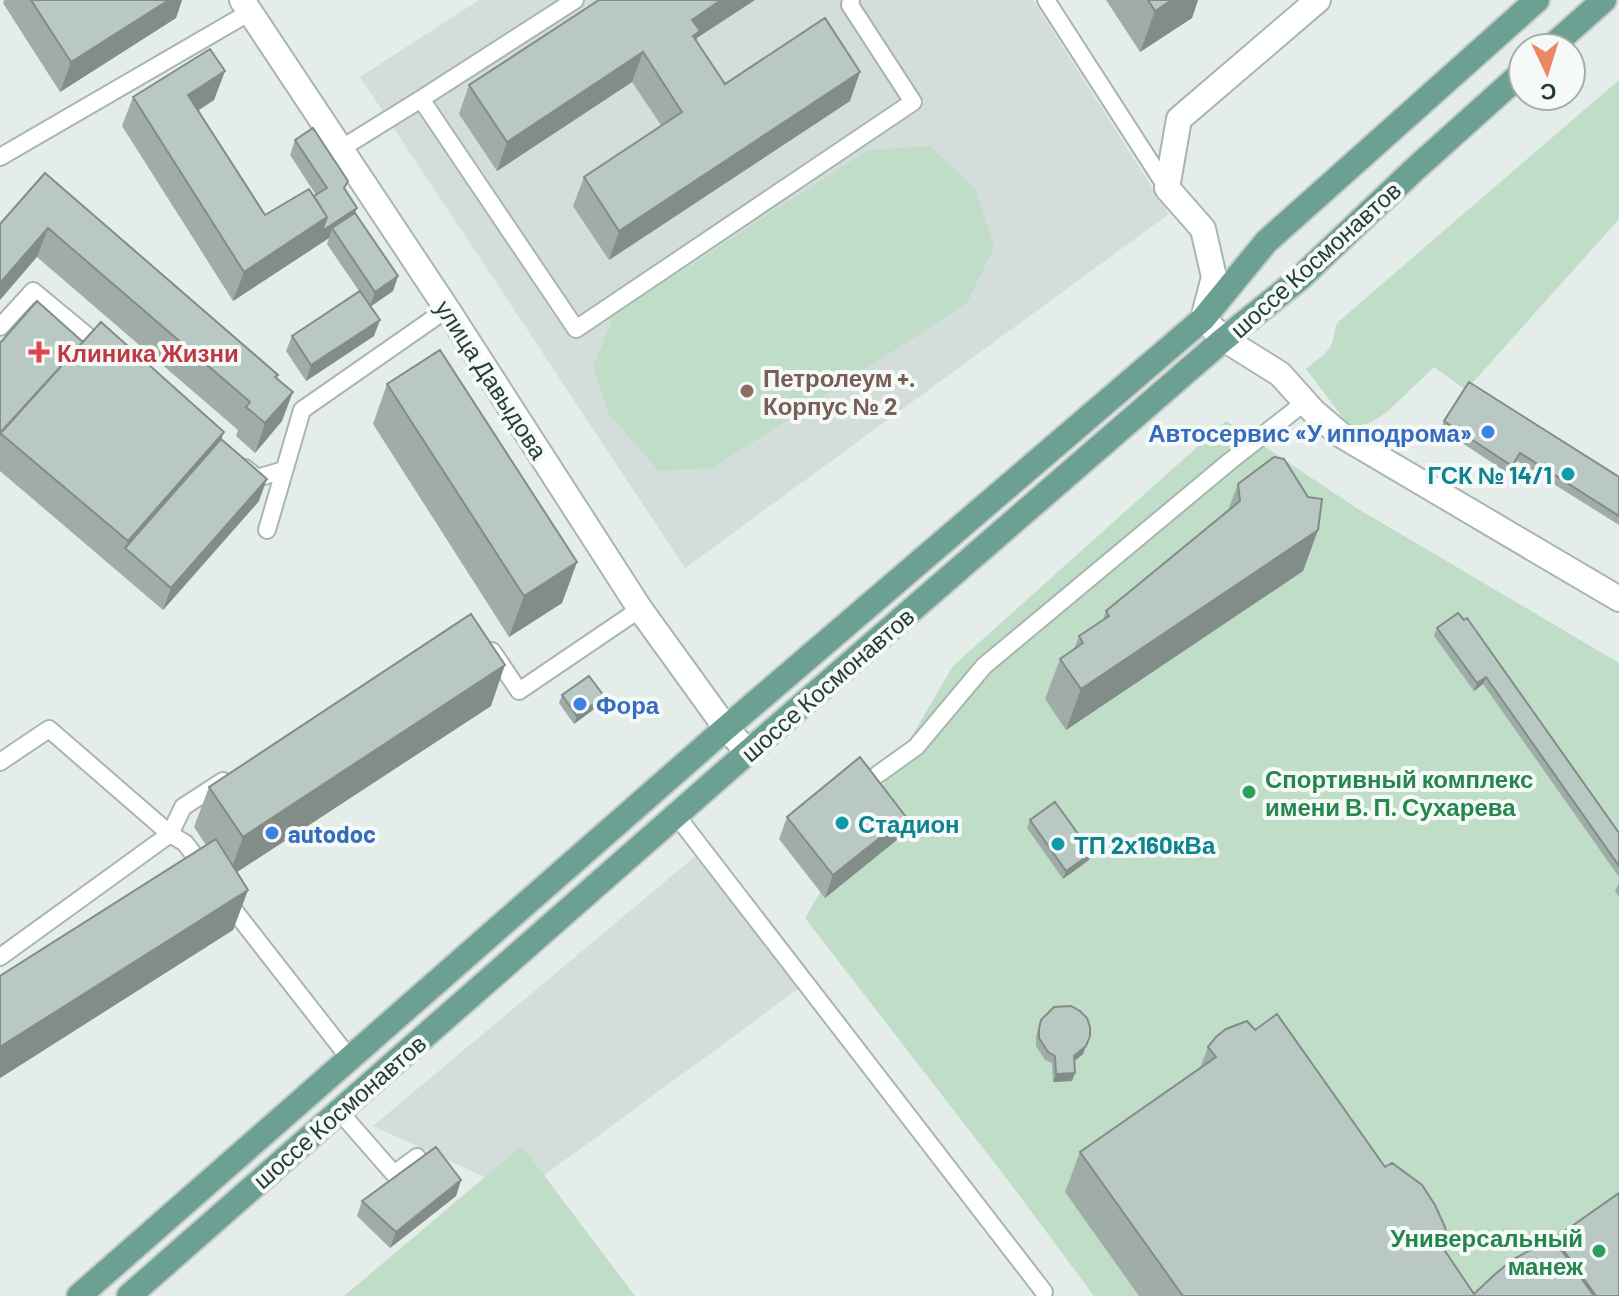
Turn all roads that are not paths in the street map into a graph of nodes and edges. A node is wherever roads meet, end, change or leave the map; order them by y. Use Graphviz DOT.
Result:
graph roads {
  1 [pos="575,0"];
  2 [pos="851,0"];
  3 [pos="1046,0"];
  4 [pos="1318,0"];
  5 [pos="1537,0"];
  6 [pos="1604,0"];
  7 [pos="246,6"];
  8 [pos="1568,32"];
  9 [pos="1507,86"];
  10 [pos="421,99"];
  11 [pos="342,148"];
  12 [pos="0,157"];
  13 [pos="1167,188"];
  14 [pos="447,309"];
  15 [pos="1203,319"];
  16 [pos="0,327"];
  17 [pos="1224,339"];
  18 [pos="116,360"];
  19 [pos="1305,402"];
  20 [pos="233,458"];
  21 [pos="284,470"];
  22 [pos="267,530"];
  23 [pos="1619,599"];
  24 [pos="640,609"];
  25 [pos="487,642"];
  26 [pos="726,728"];
  27 [pos="748,752"];
  28 [pos="0,762"];
  29 [pos="236,772"];
  30 [pos="877,775"];
  31 [pos="676,815"];
  32 [pos="170,834"];
  33 [pos="0,957"];
  34 [pos="350,1059"];
  35 [pos="339,1111"];
  36 [pos="417,1157"];
  37 [pos="1044,1292"];
  38 [pos="79,1296"];
  39 [pos="129,1296"];
  1 -- 10 [label="lane"];
  2 -- 10 [label="lane"];
  3 -- 13 [label="lane"];
  4 -- 13 [label="street"];
  5 -- 15 [label="main road, шоссе Космонавтов"];
  6 -- 8 [label="main road"];
  7 -- 11 [label="street, улица Давыдова"];
  7 -- 12 [label="lane"];
  9 -- 17 [label="main road, шоссе Космонавтов"];
  10 -- 11 [label="lane"];
  11 -- 14 [label="street, улица Давыдова"];
  13 -- 15 [label="street, шоссе Космонавтов"];
  14 -- 21 [label="lane"];
  14 -- 24 [label="street, улица Давыдова"];
  15 -- 17 [label="street"];
  15 -- 26 [label="main road, шоссе Космонавтов"];
  16 -- 18 [label="lane"];
  17 -- 19 [label="street"];
  17 -- 27 [label="main road, шоссе Космонавтов"];
  19 -- 23 [label="street"];
  19 -- 30 [label="lane"];
  20 -- 21 [label="lane"];
  21 -- 22 [label="lane"];
  24 -- 25 [label="lane"];
  24 -- 26 [label="street, улица Давыдова"];
  26 -- 27 [label="street, улица Давыдова"];
  26 -- 34 [label="main road, шоссе Космонавтов"];
  27 -- 31 [label="main road, шоссе Космонавтов"];
  28 -- 32 [label="lane"];
  29 -- 32 [label="lane"];
  31 -- 35 [label="main road, шоссе Космонавтов"];
  31 -- 37 [label="lane"];
  32 -- 33 [label="lane"];
  32 -- 34 [label="lane"];
  34 -- 38 [label="main road, шоссе Космонавтов"];
  35 -- 36 [label="lane"];
  35 -- 39 [label="main road, шоссе Космонавтов"];
}
